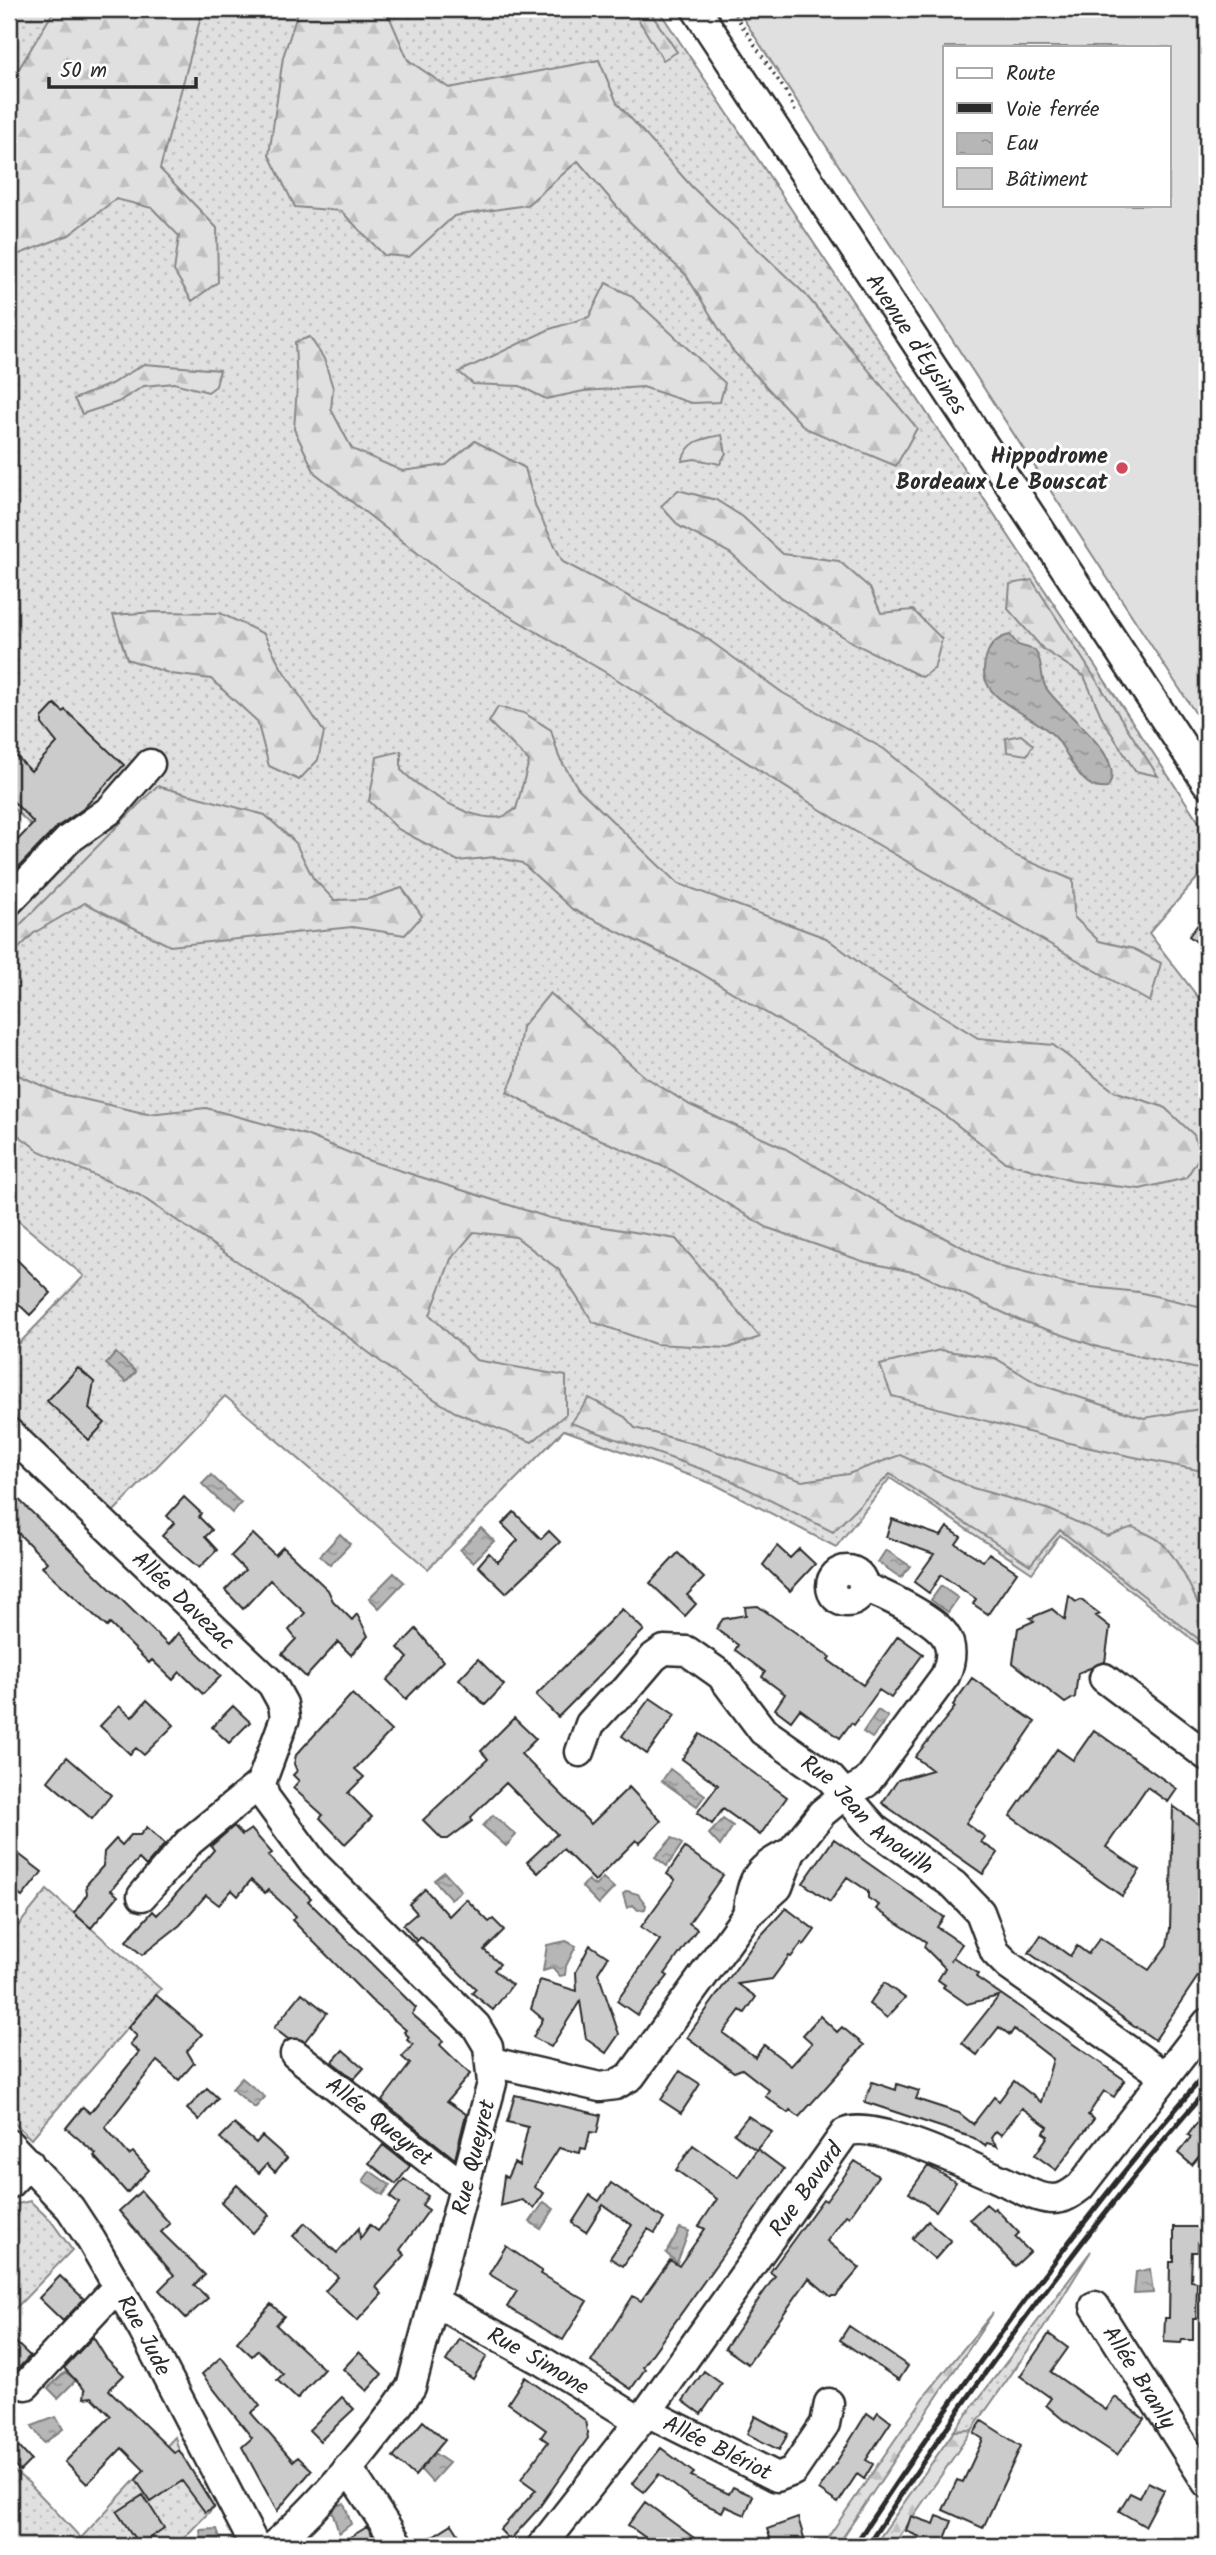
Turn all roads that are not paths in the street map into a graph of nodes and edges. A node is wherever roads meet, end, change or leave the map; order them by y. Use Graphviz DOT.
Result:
graph roads {
  1 [pos="696,9"];
  2 [pos="150,764"];
  3 [pos="1207,783"];
  4 [pos="9,901"];
  5 [pos="9,1433"];
  6 [pos="863,1587"];
  7 [pos="1104,1678"];
  8 [pos="580,1752"];
  9 [pos="1207,1756"];
  10 [pos="263,1790"];
  11 [pos="845,1794"];
  12 [pos="142,1896"];
  13 [pos="1207,2022"];
  14 [pos="295,2054"];
  15 [pos="492,2062"];
  16 [pos="1166,2077"];
  17 [pos="9,2144"];
  18 [pos="29,2164"];
  19 [pos="9,2185"];
  20 [pos="465,2188"];
  21 [pos="118,2286"];
  22 [pos="435,2302"];
  23 [pos="1095,2306"];
  24 [pos="26,2385"];
  25 [pos="829,2403"];
  26 [pos="644,2416"];
  27 [pos="348,2468"];
  28 [pos="1207,2483"];
  29 [pos="255,2546"];
  30 [pos="273,2546"];
  31 [pos="399,2546"];
  32 [pos="542,2546"];
  1 -- 3 [label="street, Avenue d'Eysines"];
  2 -- 4 [label="street"];
  5 -- 10 [label="street, Allée Davezac"];
  6 -- 11 [label="street"];
  7 -- 9 [label="street"];
  8 -- 11 [label="street, Rue Jean Anouilh"];
  10 -- 12 [label="street"];
  10 -- 15 [label="street, Rue Queyret"];
  11 -- 15 [label="street"];
  11 -- 16 [label="street, Rue Jean Anouilh"];
  13 -- 16 [label="street, Rue Bavard"];
  14 -- 20 [label="street, Allée Queyret"];
  15 -- 20 [label="street, Rue Queyret"];
  16 -- 26 [label="street, Rue Bavard"];
  17 -- 18 [label="street, Rue Jude"];
  18 -- 19 [label="street"];
  18 -- 21 [label="street, Rue Jude"];
  20 -- 22 [label="street, Rue Queyret"];
  21 -- 24 [label="street"];
  21 -- 29 [label="street, Rue Jude"];
  22 -- 26 [label="street, Rue Simone"];
  22 -- 27 [label="street, Rue Queyret"];
  23 -- 28 [label="street, Allée Branly"];
  25 -- 26 [label="street, Allée Blériot"];
  26 -- 32 [label="street, Rue Bavard"];
  27 -- 30 [label="street, Rue Queyret"];
  27 -- 31 [label="street"];
}
